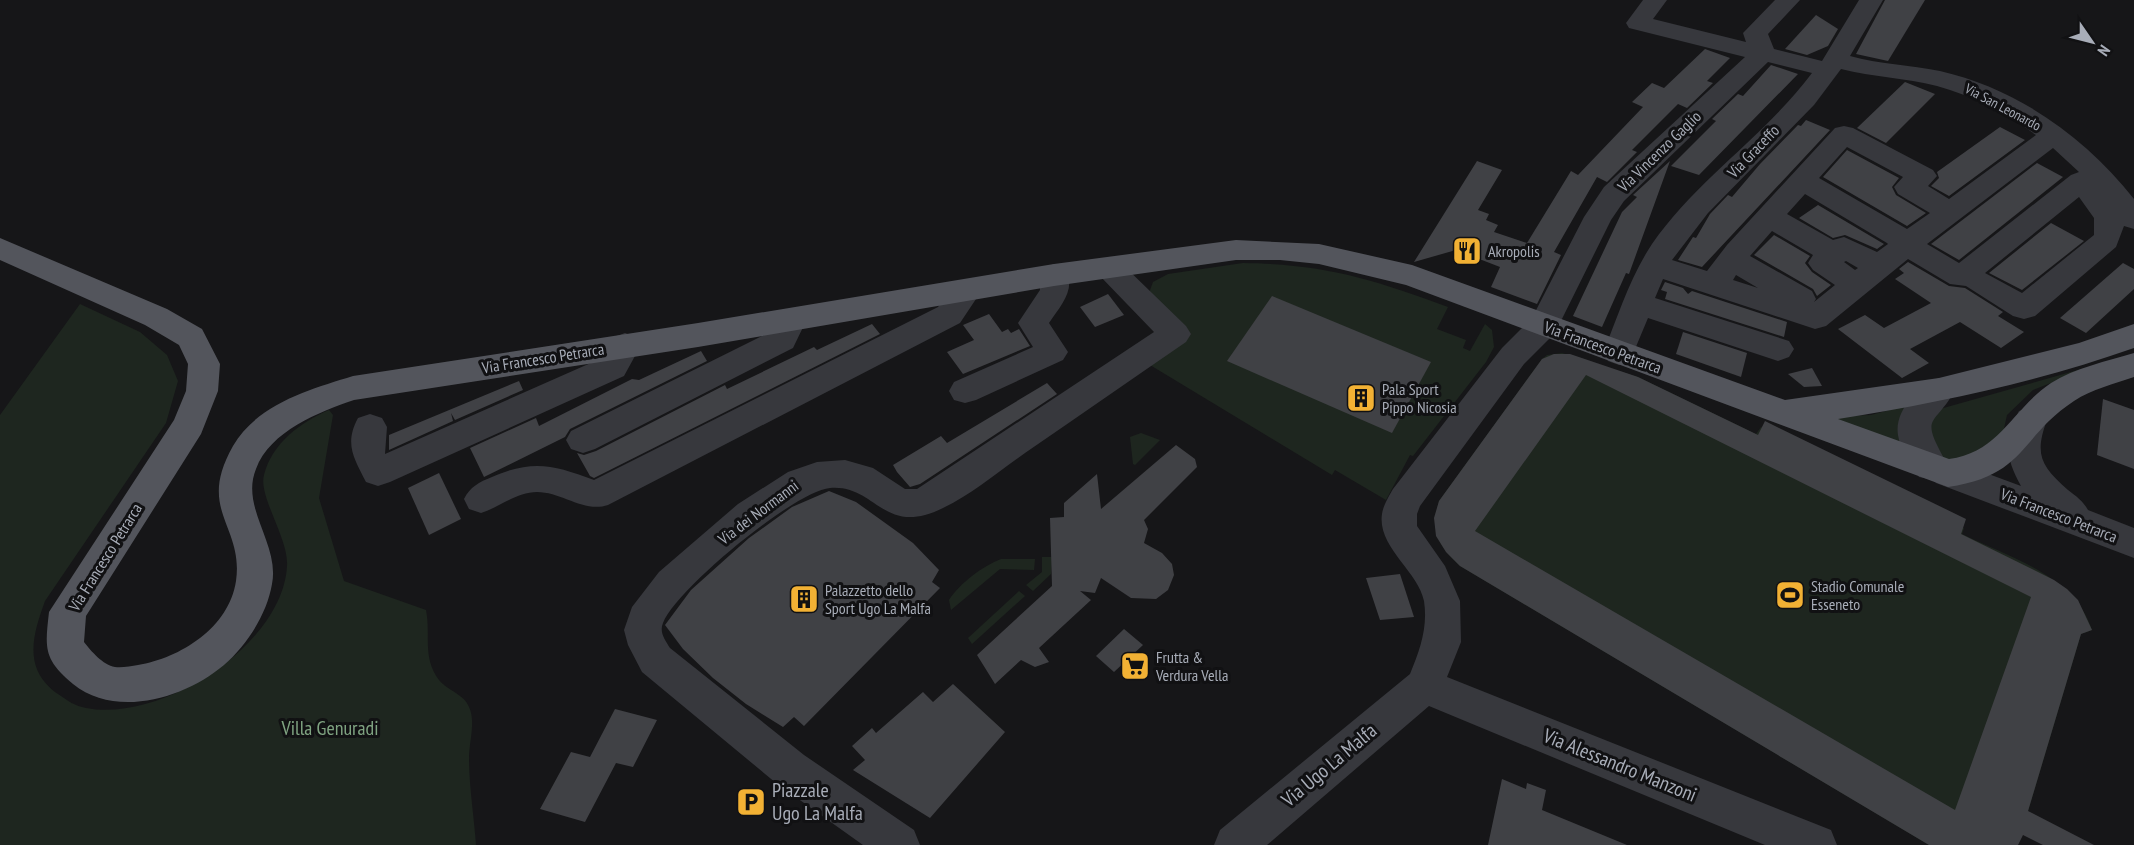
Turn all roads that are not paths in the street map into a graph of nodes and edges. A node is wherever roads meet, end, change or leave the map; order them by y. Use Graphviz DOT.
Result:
graph roads {
  1 [pos="1655,0"];
  2 [pos="1788,0"];
  3 [pos="1871,0"];
  4 [pos="1763,53"];
  5 [pos="1832,65"];
  6 [pos="2048,139"];
  7 [pos="1803,181"];
  8 [pos="2081,181"];
  9 [pos="1950,212"];
  10 [pos="1770,217"];
  11 [pos="2134,219"];
  12 [pos="1907,244"];
  13 [pos="0,248"];
  14 [pos="1834,254"];
  15 [pos="1731,259"];
  16 [pos="1655,265"];
  17 [pos="1880,267"];
  18 [pos="1109,268"];
  19 [pos="1054,275"];
  20 [pos="1979,282"];
  21 [pos="1857,285"];
  22 [pos="1713,286"];
  23 [pos="967,290"];
  24 [pos="1639,304"];
  25 [pos="1819,315"];
  26 [pos="792,320"];
  27 [pos="1544,325"];
  28 [pos="2134,336"];
  29 [pos="625,345"];
  30 [pos="1778,349"];
  31 [pos="1619,353"];
  32 [pos="2108,365"];
  33 [pos="1939,390"];
  34 [pos="964,391"];
  35 [pos="1770,408"];
  36 [pos="2031,420"];
  37 [pos="370,427"];
  38 [pos="583,440"];
  39 [pos="1940,470"];
  40 [pos="481,499"];
  41 [pos="2085,525"];
  42 [pos="2134,543"];
  43 [pos="1424,686"];
  44 [pos="899,845"];
  45 [pos="1235,845"];
  46 [pos="1816,845"];
  1 -- 4 [label="street, Via San Leonardo"];
  2 -- 4 [label="street"];
  3 -- 5 [label="street, Via Graceffo"];
  4 -- 5 [label="street, Via San Leonardo"];
  4 -- 27 [label="street, Via Vincenzo Gaglio"];
  5 -- 6 [label="street, Via San Leonardo"];
  5 -- 16 [label="street, Via Graceffo"];
  6 -- 8 [label="street"];
  6 -- 9 [label="street"];
  6 -- 11 [label="street, Via San Leonardo"];
  7 -- 9 [label="street"];
  7 -- 10 [label="street"];
  7 -- 12 [label="street"];
  8 -- 12 [label="street"];
  8 -- 20 [label="street"];
  9 -- 12 [label="street"];
  10 -- 14 [label="street"];
  10 -- 15 [label="street"];
  12 -- 17 [label="street"];
  13 -- 29 [label="main road, Via Francesco Petrarca"];
  14 -- 17 [label="street"];
  14 -- 21 [label="street"];
  15 -- 22 [label="street"];
  15 -- 25 [label="street"];
  16 -- 22 [label="street"];
  16 -- 24 [label="street, Via Graceffo"];
  17 -- 21 [label="street"];
  18 -- 19 [label="main road, Via Francesco Petrarca"];
  18 -- 27 [label="main road, Via Francesco Petrarca"];
  18 -- 44 [label="street, Via dei Normanni"];
  19 -- 23 [label="main road, Via Francesco Petrarca"];
  19 -- 34 [label="street"];
  21 -- 25 [label="street"];
  22 -- 25 [label="street"];
  23 -- 26 [label="main road, Via Francesco Petrarca"];
  23 -- 40 [label="street"];
  24 -- 30 [label="street"];
  24 -- 31 [label="street, Via Graceffo"];
  26 -- 29 [label="main road, Via Francesco Petrarca"];
  26 -- 38 [label="street"];
  27 -- 31 [label="main road, Via Francesco Petrarca"];
  27 -- 43 [label="street, Via Vincenzo Gaglio"];
  28 -- 32 [label="main road"];
  29 -- 37 [label="street, Via Francesco Petrarca"];
  31 -- 35 [label="main road, Via Francesco Petrarca"];
  32 -- 33 [label="main road"];
  32 -- 36 [label="main road"];
  33 -- 35 [label="main road"];
  33 -- 39 [label="street"];
  35 -- 39 [label="main road, Via Francesco Petrarca"];
  36 -- 39 [label="main road"];
  36 -- 41 [label="street"];
  39 -- 41 [label="street, Via Francesco Petrarca"];
  41 -- 42 [label="street, Via Francesco Petrarca"];
  43 -- 45 [label="street, Via Ugo La Malfa"];
  43 -- 46 [label="street, Via Alessandro Manzoni"];
}
